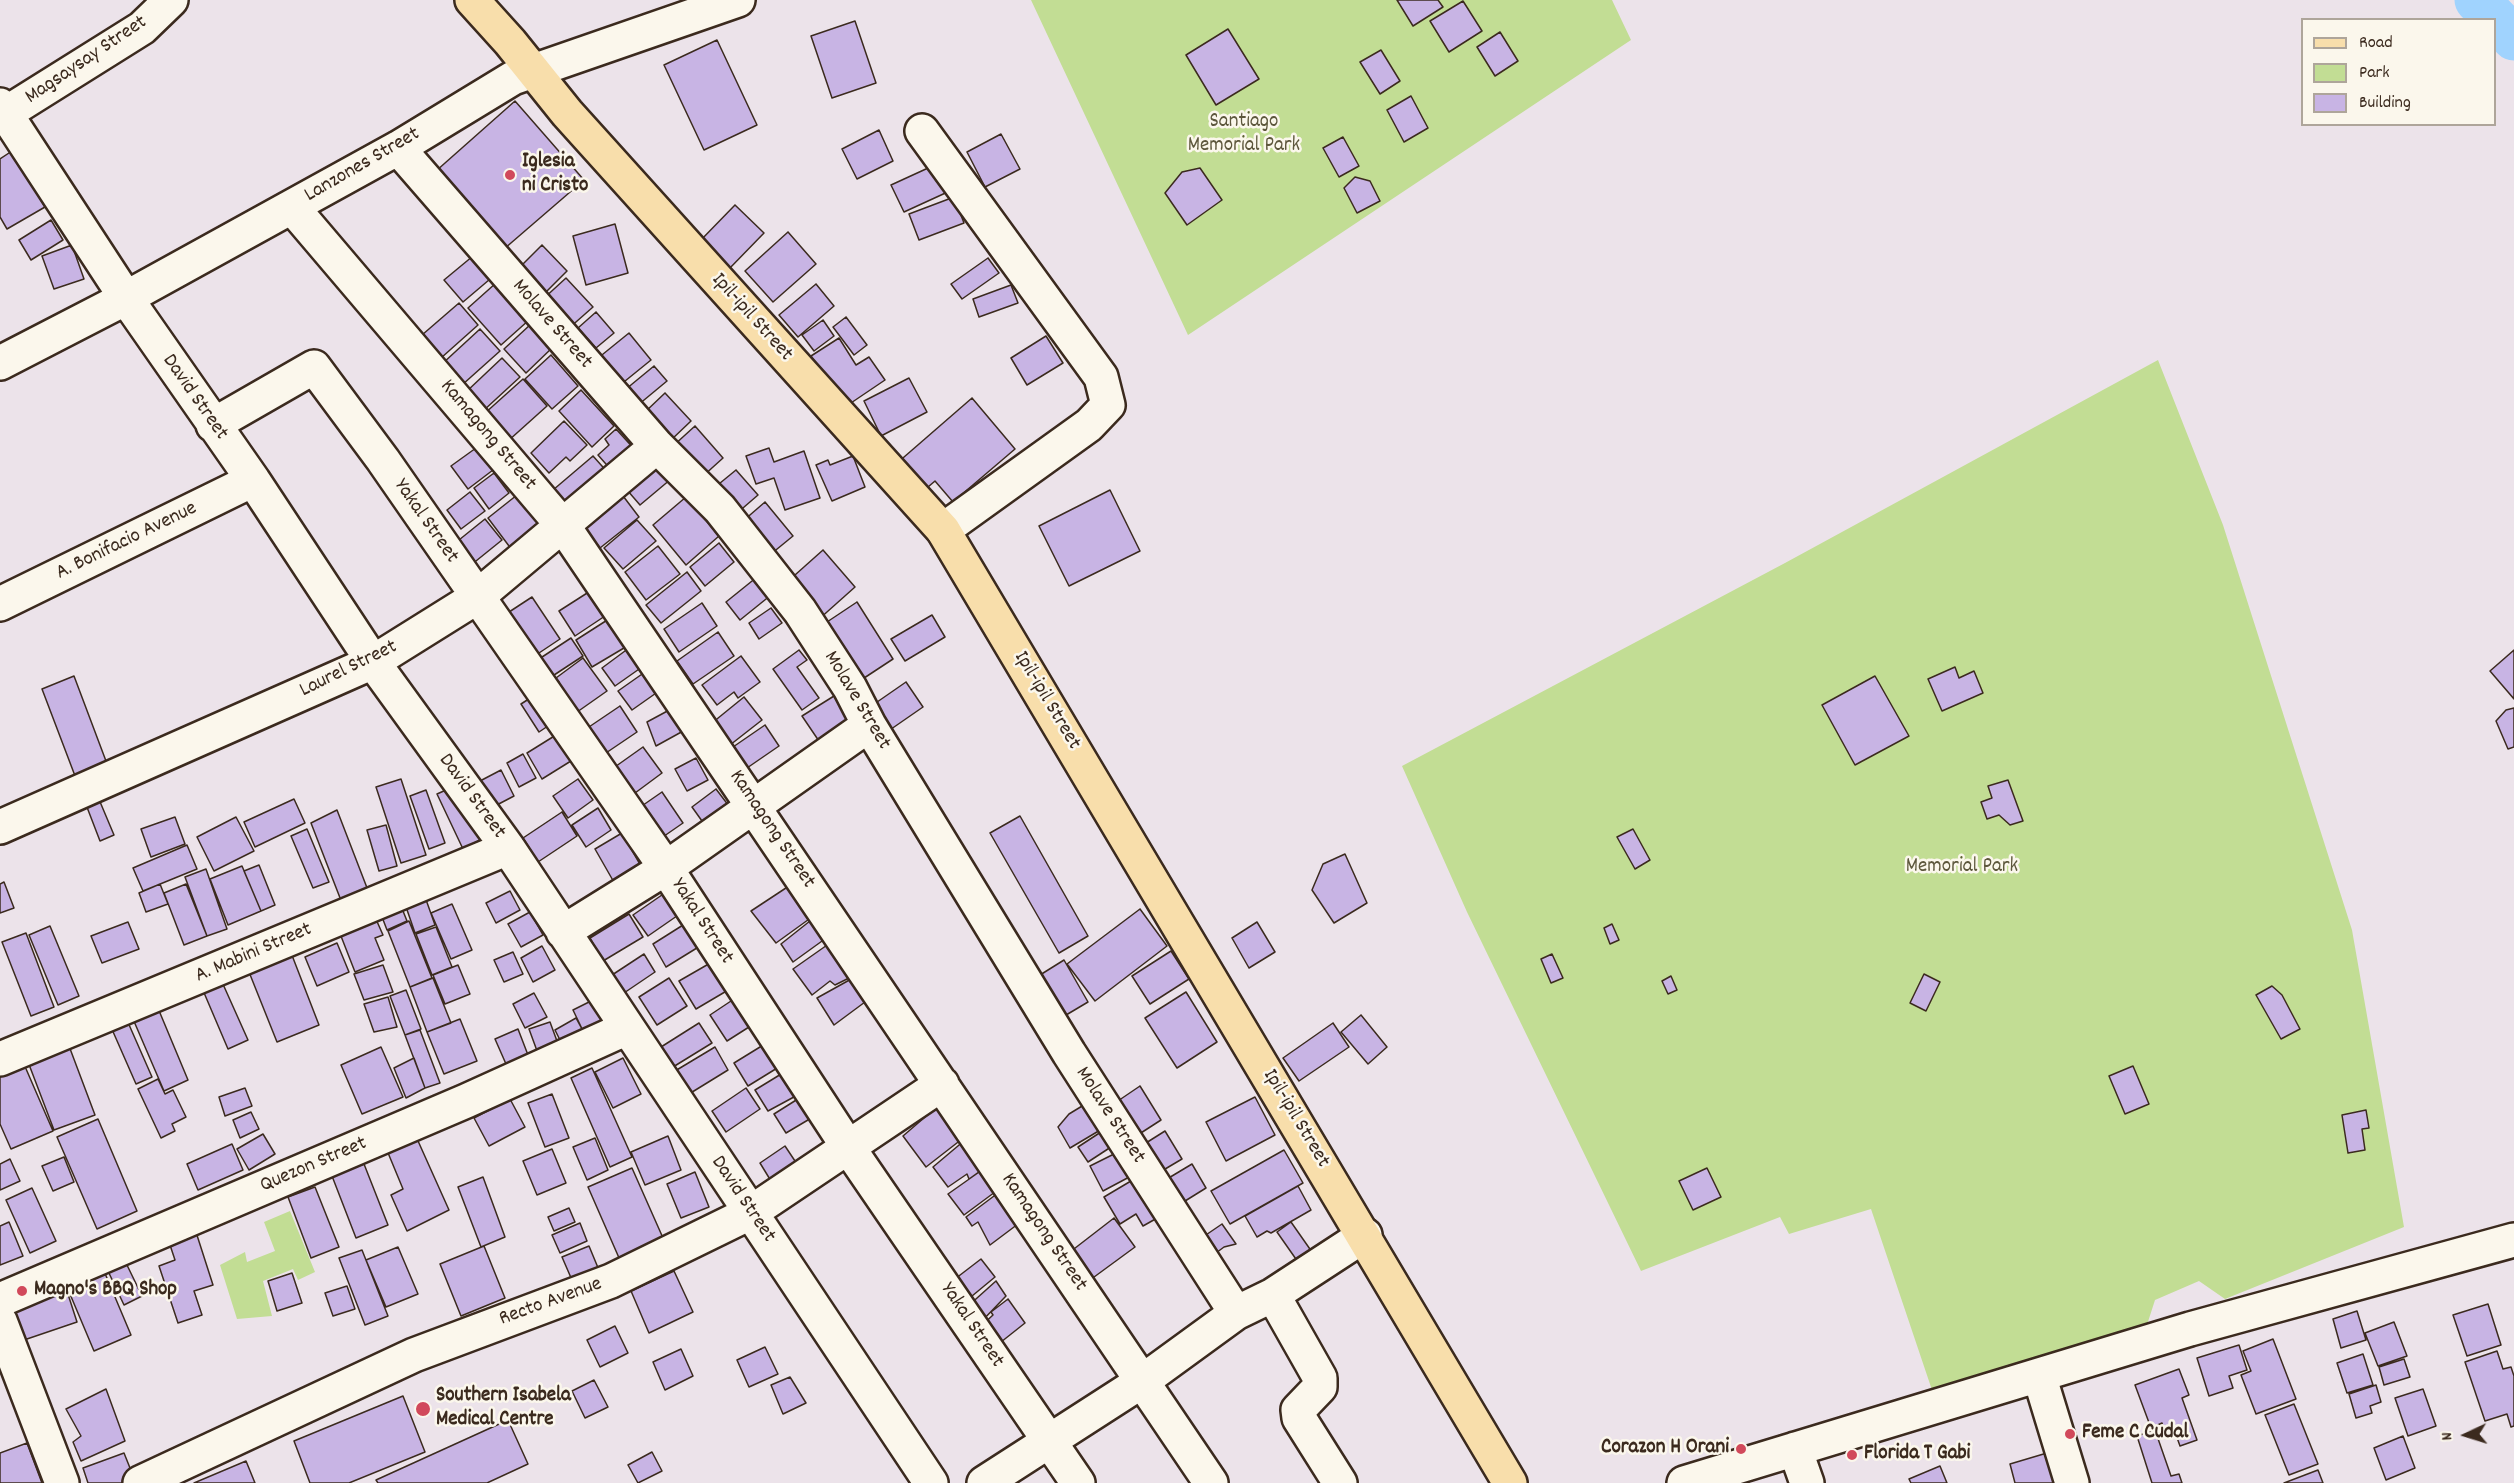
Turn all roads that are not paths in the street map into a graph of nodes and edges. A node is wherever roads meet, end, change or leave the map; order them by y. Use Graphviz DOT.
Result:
graph roads {
  1 [pos="171,0"];
  2 [pos="472,0"];
  3 [pos="738,0"];
  4 [pos="691,7"];
  5 [pos="531,71"];
  6 [pos="2,112"];
  7 [pos="922,131"];
  8 [pos="398,148"];
  9 [pos="292,207"];
  10 [pos="126,298"];
  11 [pos="0,363"];
  12 [pos="213,425"];
  13 [pos="657,446"];
  14 [pos="253,480"];
  15 [pos="564,527"];
  16 [pos="943,530"];
  17 [pos="477,597"];
  18 [pos="0,604"];
  19 [pos="373,662"];
  20 [pos="869,725"];
  21 [pos="754,804"];
  22 [pos="0,826"];
  23 [pos="508,848"];
  24 [pos="666,868"];
  25 [pos="563,932"];
  26 [pos="627,1028"];
  27 [pos="0,1059"];
  28 [pos="942,1084"];
  29 [pos="848,1147"];
  30 [pos="750,1213"];
  31 [pos="1365,1235"];
  32 [pos="2514,1240"];
  33 [pos="1273,1295"];
  34 [pos="0,1300"];
  35 [pos="1236,1313"];
  36 [pos="0,1321"];
  37 [pos="2038,1375"];
  38 [pos="1144,1380"];
  39 [pos="1049,1440"];
  40 [pos="1795,1449"];
  41 [pos="62,1483"];
  42 [pos="140,1483"];
  43 [pos="931,1483"];
  44 [pos="984,1483"];
  45 [pos="1078,1483"];
  46 [pos="1211,1483"];
  47 [pos="1340,1483"];
  48 [pos="1510,1483"];
  49 [pos="1684,1483"];
  50 [pos="1807,1483"];
  51 [pos="2072,1483"];
  1 -- 6 [label="street, Magsaysay Street"];
  2 -- 5 [label="main road, Ipil-ipil Street"];
  3 -- 4 [label="street, Lanzones Street"];
  4 -- 5 [label="street, Lanzones Street"];
  5 -- 8 [label="street, Lanzones Street"];
  5 -- 16 [label="main road, Ipil-ipil Street"];
  6 -- 10 [label="street, David Street"];
  7 -- 16 [label="street"];
  8 -- 9 [label="street, Lanzones Street"];
  8 -- 13 [label="street, Molave Street"];
  9 -- 10 [label="street, Lanzones Street"];
  9 -- 15 [label="street, Kamagong Street"];
  10 -- 11 [label="street, Lanzones Street"];
  10 -- 12 [label="street, David Street"];
  12 -- 14 [label="street, David Street"];
  12 -- 17 [label="street, Yakal Street"];
  13 -- 15 [label="street, Laurel Street"];
  13 -- 20 [label="street, Molave Street"];
  14 -- 18 [label="street, A. Bonifacio Avenue"];
  14 -- 19 [label="street, David Street"];
  15 -- 17 [label="street, Laurel Street"];
  15 -- 21 [label="street, Kamagong Street"];
  16 -- 31 [label="main road, Ipil-ipil Street"];
  17 -- 19 [label="street, Laurel Street"];
  17 -- 24 [label="street, Yakal Street"];
  19 -- 22 [label="street, Laurel Street"];
  19 -- 23 [label="street, David Street"];
  20 -- 21 [label="street"];
  20 -- 35 [label="street, Molave Street"];
  21 -- 24 [label="street"];
  21 -- 28 [label="street, Kamagong Street"];
  23 -- 25 [label="street, David Street"];
  23 -- 27 [label="street, A. Mabini Street"];
  24 -- 25 [label="street"];
  24 -- 29 [label="street, Yakal Street"];
  25 -- 26 [label="street, David Street"];
  26 -- 30 [label="street, David Street"];
  26 -- 34 [label="street, Quezon Street"];
  28 -- 29 [label="street, Recto Avenue"];
  28 -- 38 [label="street, Kamagong Street"];
  29 -- 30 [label="street, Recto Avenue"];
  29 -- 39 [label="street, Yakal Street"];
  30 -- 42 [label="street, Recto Avenue"];
  30 -- 43 [label="street, David Street"];
  31 -- 33 [label="street"];
  31 -- 48 [label="main road, Ipil-ipil Street"];
  32 -- 37 [label="street"];
  33 -- 35 [label="street"];
  33 -- 47 [label="street"];
  35 -- 38 [label="street"];
  36 -- 41 [label="street"];
  37 -- 40 [label="street"];
  37 -- 51 [label="street"];
  38 -- 39 [label="street"];
  38 -- 46 [label="street, Kamagong Street"];
  39 -- 44 [label="street"];
  39 -- 45 [label="street, Yakal Street"];
  40 -- 49 [label="street"];
  40 -- 50 [label="street"];
}
